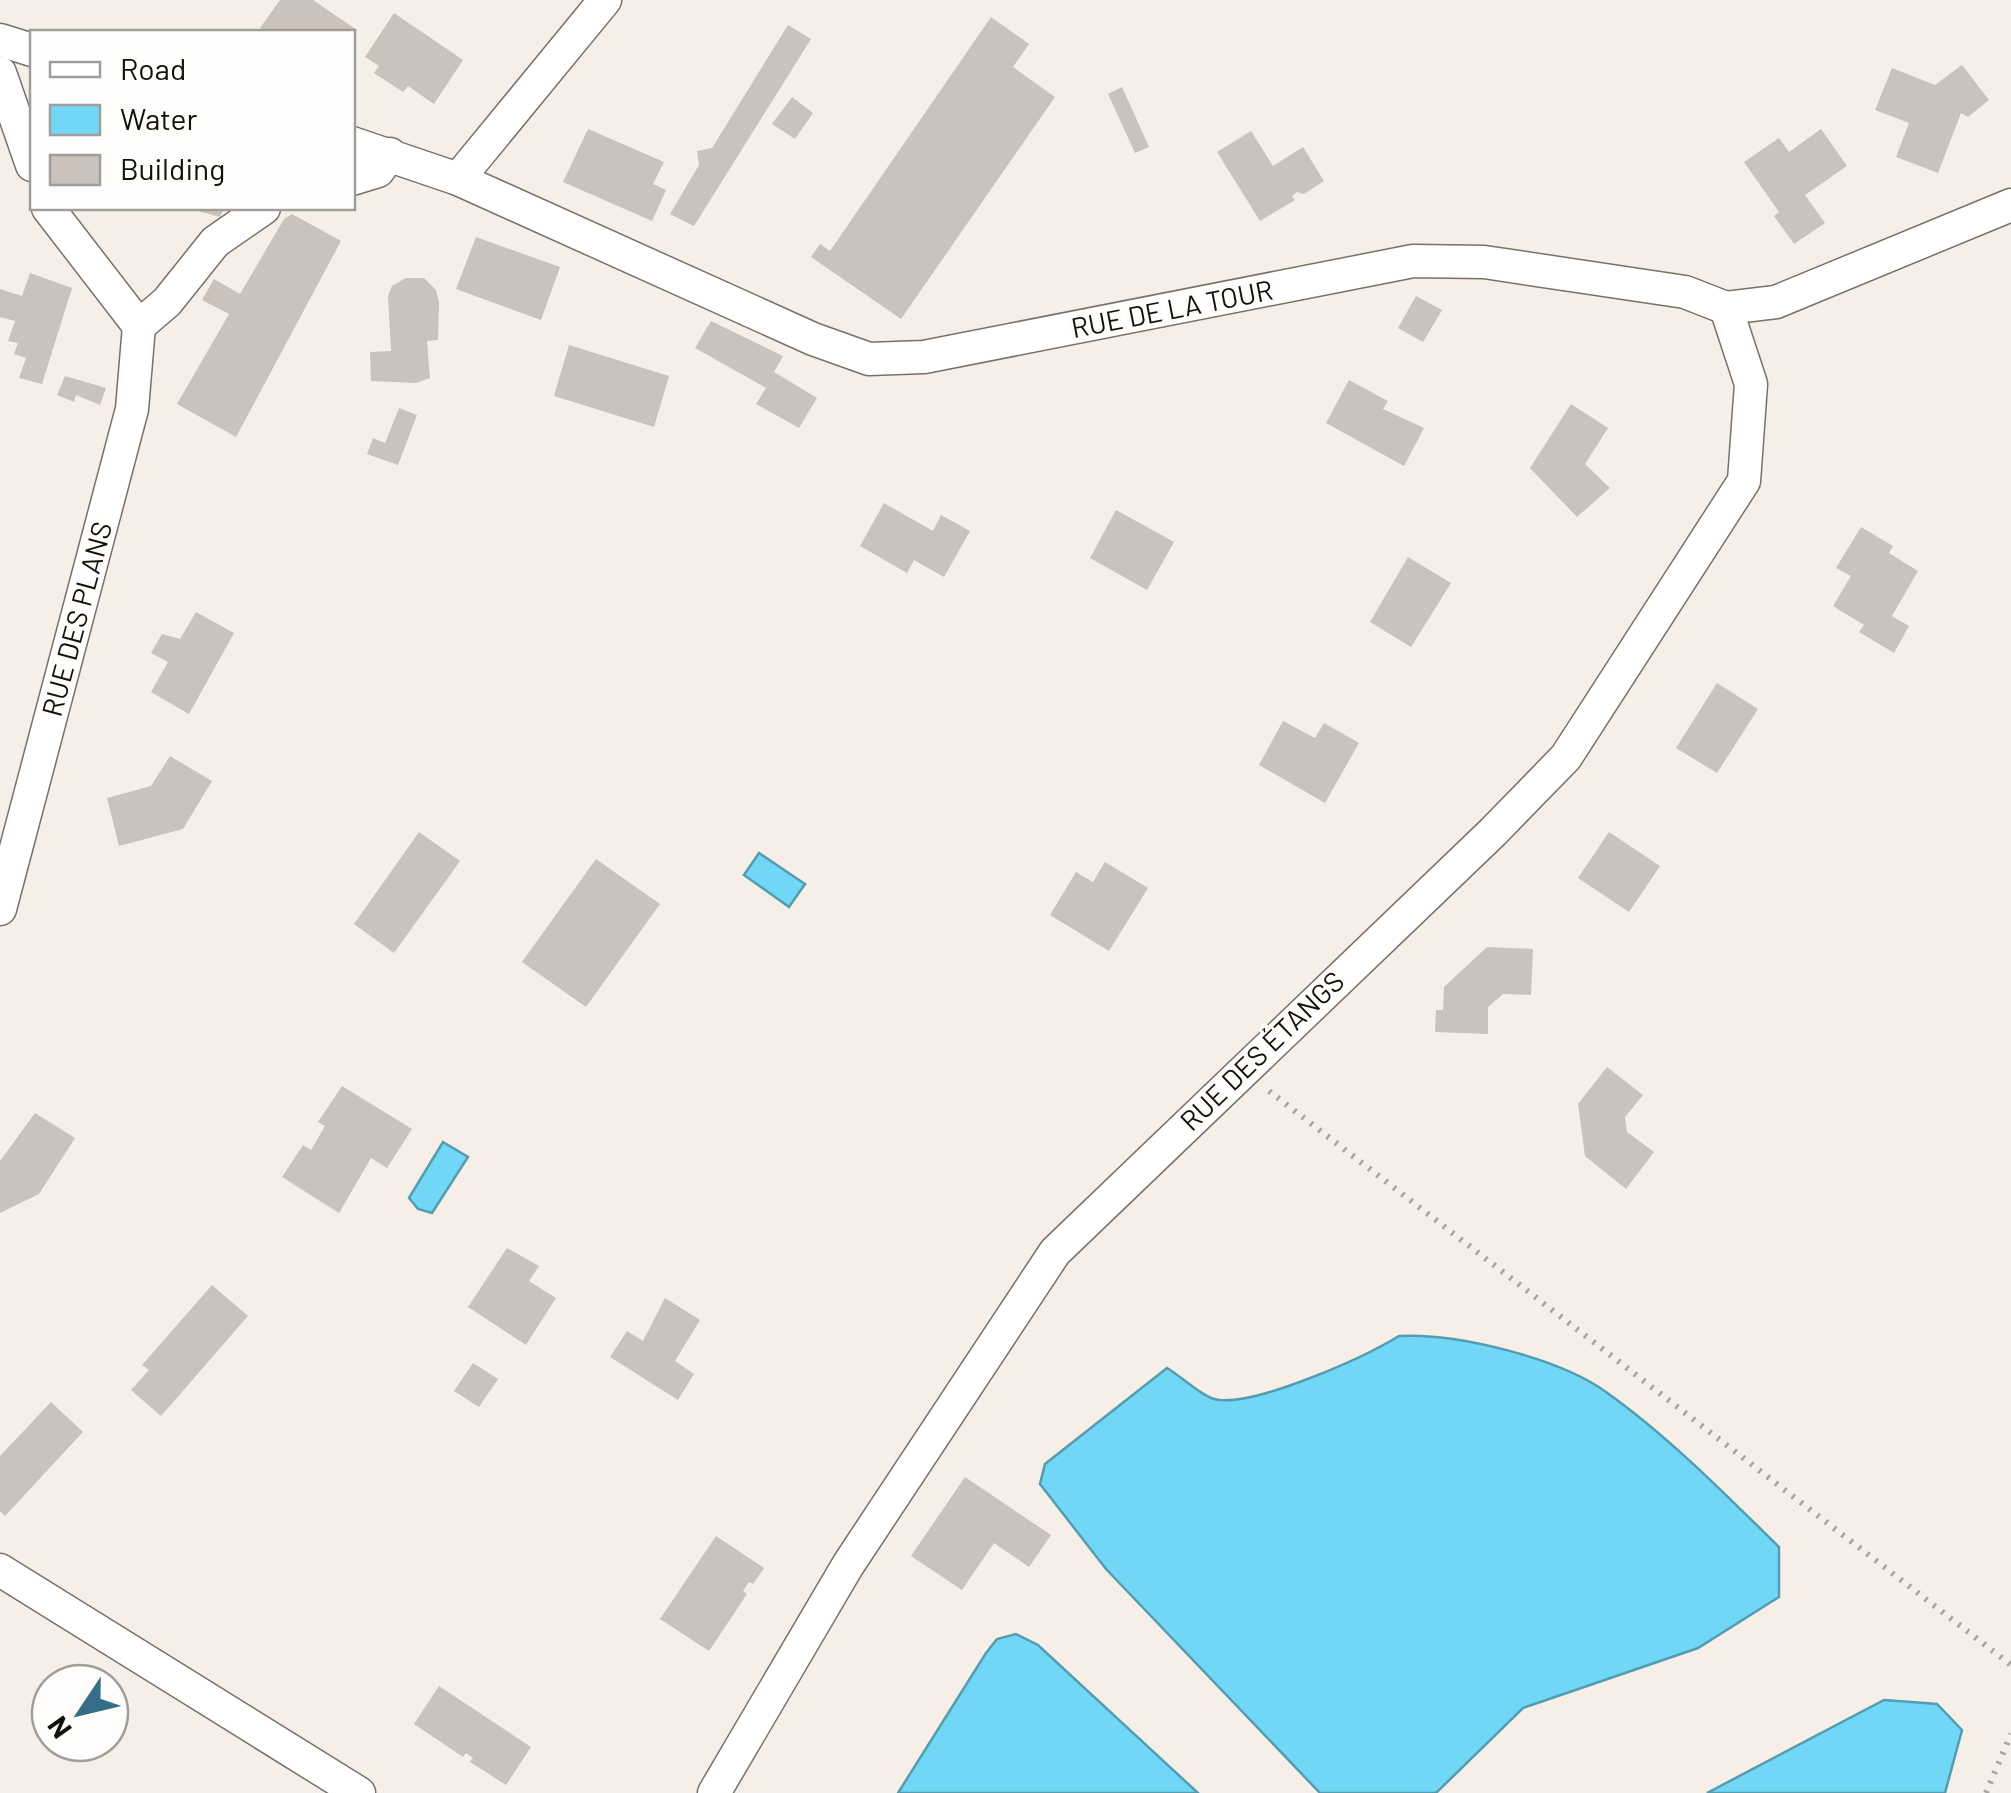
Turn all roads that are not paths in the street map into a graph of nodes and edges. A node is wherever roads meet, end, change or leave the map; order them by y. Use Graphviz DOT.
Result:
graph roads {
  1 [pos="604,0"];
  2 [pos="0,40"];
  3 [pos="30,49"];
  4 [pos="0,73"];
  5 [pos="355,144"];
  6 [pos="390,154"];
  7 [pos="30,159"];
  8 [pos="355,178"];
  9 [pos="458,179"];
  10 [pos="2011,206"];
  11 [pos="50,210"];
  12 [pos="261,210"];
  13 [pos="1726,308"];
  14 [pos="138,326"];
  15 [pos="0,909"];
  16 [pos="0,1570"];
  17 [pos="359,1793"];
  18 [pos="714,1793"];
  1 -- 9 [label="street"];
  2 -- 3 [label="street"];
  4 -- 7 [label="street"];
  5 -- 6 [label="street, RUE DE LA TOUR"];
  6 -- 8 [label="street"];
  6 -- 9 [label="street, RUE DE LA TOUR"];
  9 -- 13 [label="street, RUE DE LA TOUR"];
  10 -- 13 [label="street, RUE DE LA TOUR"];
  11 -- 14 [label="street"];
  12 -- 14 [label="street"];
  13 -- 18 [label="street, RUE DES ÉTANGS"];
  14 -- 15 [label="street, RUE DES PLANS"];
  16 -- 17 [label="street"];
}
